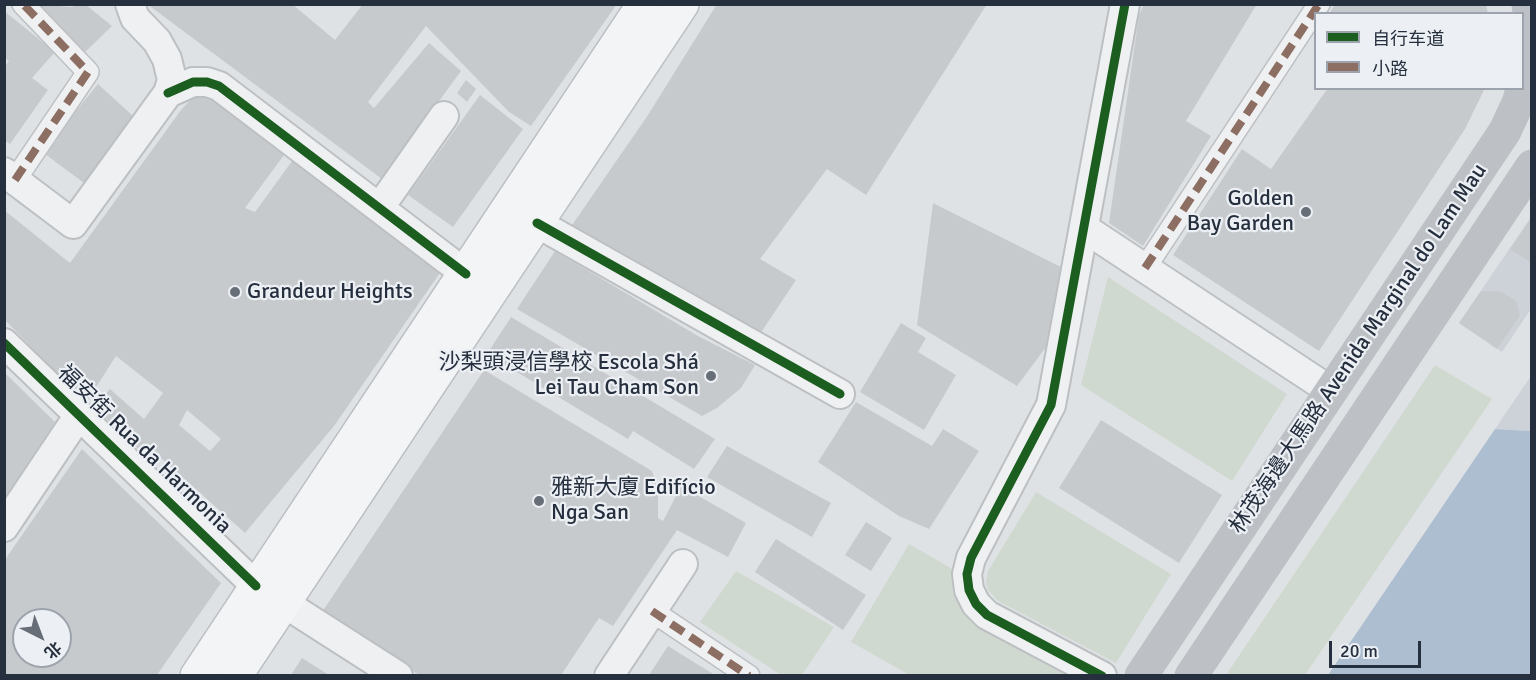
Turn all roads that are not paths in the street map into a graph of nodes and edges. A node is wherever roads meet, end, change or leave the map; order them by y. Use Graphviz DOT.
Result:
graph roads {
  1 [pos="23,4"];
  2 [pos="130,4"];
  3 [pos="644,4"];
  4 [pos="682,4"];
  5 [pos="1125,4"];
  6 [pos="1319,4"];
  7 [pos="1528,4"];
  8 [pos="1524,84"];
  9 [pos="1522,90"];
  10 [pos="168,93"];
  11 [pos="444,116"];
  12 [pos="1532,166"];
  13 [pos="10,176"];
  14 [pos="380,207"];
  15 [pos="537,223"];
  16 [pos="1084,228"];
  17 [pos="1145,268"];
  18 [pos="466,273"];
  19 [pos="1387,307"];
  20 [pos="1422,330"];
  21 [pos="4,343"];
  22 [pos="1330,391"];
  23 [pos="840,394"];
  24 [pos="80,415"];
  25 [pos="4,527"];
  26 [pos="682,564"];
  27 [pos="270,595"];
  28 [pos="652,611"];
  29 [pos="197,675"];
  30 [pos="235,675"];
  31 [pos="398,675"];
  32 [pos="609,675"];
  33 [pos="748,675"];
  34 [pos="1102,675"];
  35 [pos="1141,675"];
  36 [pos="1191,675"];
  1 -- 13 [label="street"];
  2 -- 10 [label="street"];
  3 -- 18 [label="main road"];
  4 -- 15 [label="main road"];
  5 -- 16 [label="street"];
  6 -- 17 [label="street"];
  7 -- 8 [label="main road, 林茂海邊大馬路 Avenida Marginal do Lam Mau"];
  9 -- 19 [label="main road, 林茂海邊大馬路 Avenida Marginal do Lam Mau"];
  10 -- 13 [label="street"];
  10 -- 14 [label="street"];
  11 -- 14 [label="street"];
  12 -- 20 [label="main road, 林茂海邊大馬路 Avenida Marginal do Lam Mau"];
  14 -- 18 [label="street"];
  15 -- 23 [label="street"];
  15 -- 27 [label="main road"];
  16 -- 17 [label="street"];
  16 -- 34 [label="street"];
  17 -- 22 [label="street"];
  18 -- 27 [label="main road"];
  19 -- 20 [label="main road"];
  19 -- 22 [label="main road, 林茂海邊大馬路 Avenida Marginal do Lam Mau"];
  20 -- 36 [label="main road, 林茂海邊大馬路 Avenida Marginal do Lam Mau"];
  21 -- 24 [label="street, 福安街 Rua da Harmonia"];
  22 -- 35 [label="main road, 林茂海邊大馬路 Avenida Marginal do Lam Mau"];
  24 -- 25 [label="street"];
  24 -- 27 [label="street, 福安街 Rua da Harmonia"];
  26 -- 28 [label="street"];
  27 -- 29 [label="main road"];
  27 -- 30 [label="main road"];
  27 -- 31 [label="street, 福安街 Rua da Harmonia"];
  28 -- 32 [label="street"];
  28 -- 33 [label="street"];
}
